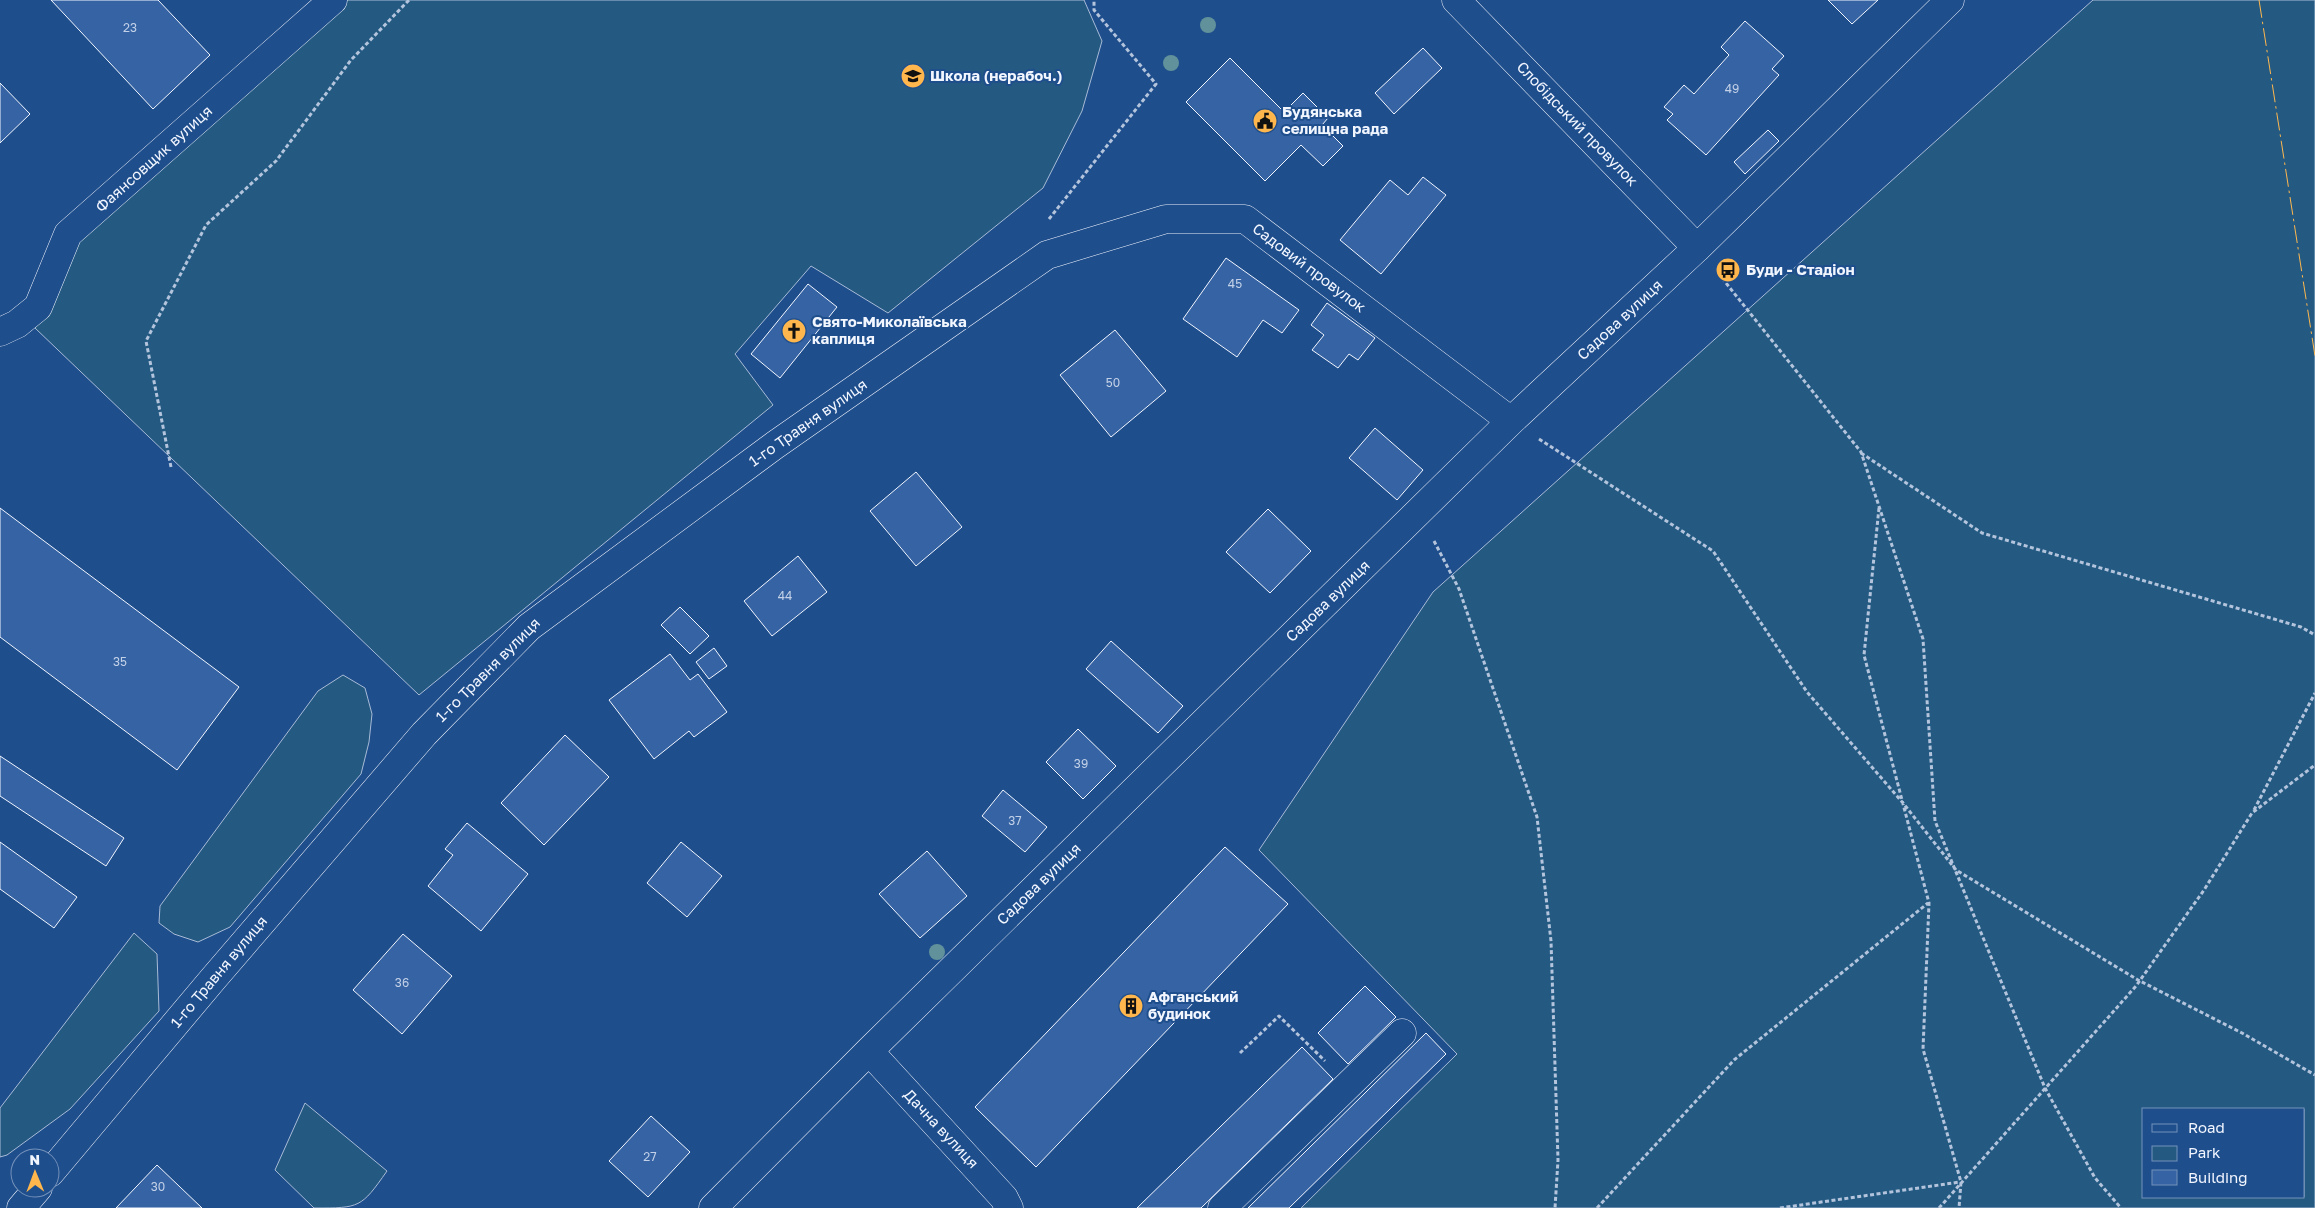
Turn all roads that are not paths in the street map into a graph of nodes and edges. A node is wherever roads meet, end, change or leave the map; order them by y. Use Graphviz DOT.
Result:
graph roads {
  1 [pos="333,0"];
  2 [pos="1456,0"];
  3 [pos="1950,0"];
  4 [pos="1697,248"];
  5 [pos="1047,255"];
  6 [pos="6,324"];
  7 [pos="1511,421"];
  8 [pos="1402,1033"];
  9 [pos="869,1051"];
  10 [pos="60,1161"];
  11 [pos="30,1198"];
  12 [pos="21,1208"];
  13 [pos="713,1208"];
  14 [pos="1009,1208"];
  15 [pos="1222,1208"];
  1 -- 6 [label="street, Фаянсовщик вулиця"];
  2 -- 4 [label="street, Слобідський провулок"];
  3 -- 4 [label="street, Садова вулиця"];
  4 -- 7 [label="street, Садова вулиця"];
  5 -- 7 [label="street, Садовий провулок"];
  5 -- 10 [label="street, 1-го Травня вулиця"];
  7 -- 9 [label="street, Садова вулиця"];
  8 -- 15 [label="street"];
  9 -- 13 [label="street, Садова вулиця"];
  9 -- 14 [label="street, Дачна вулиця"];
  11 -- 12 [label="street"];
}
